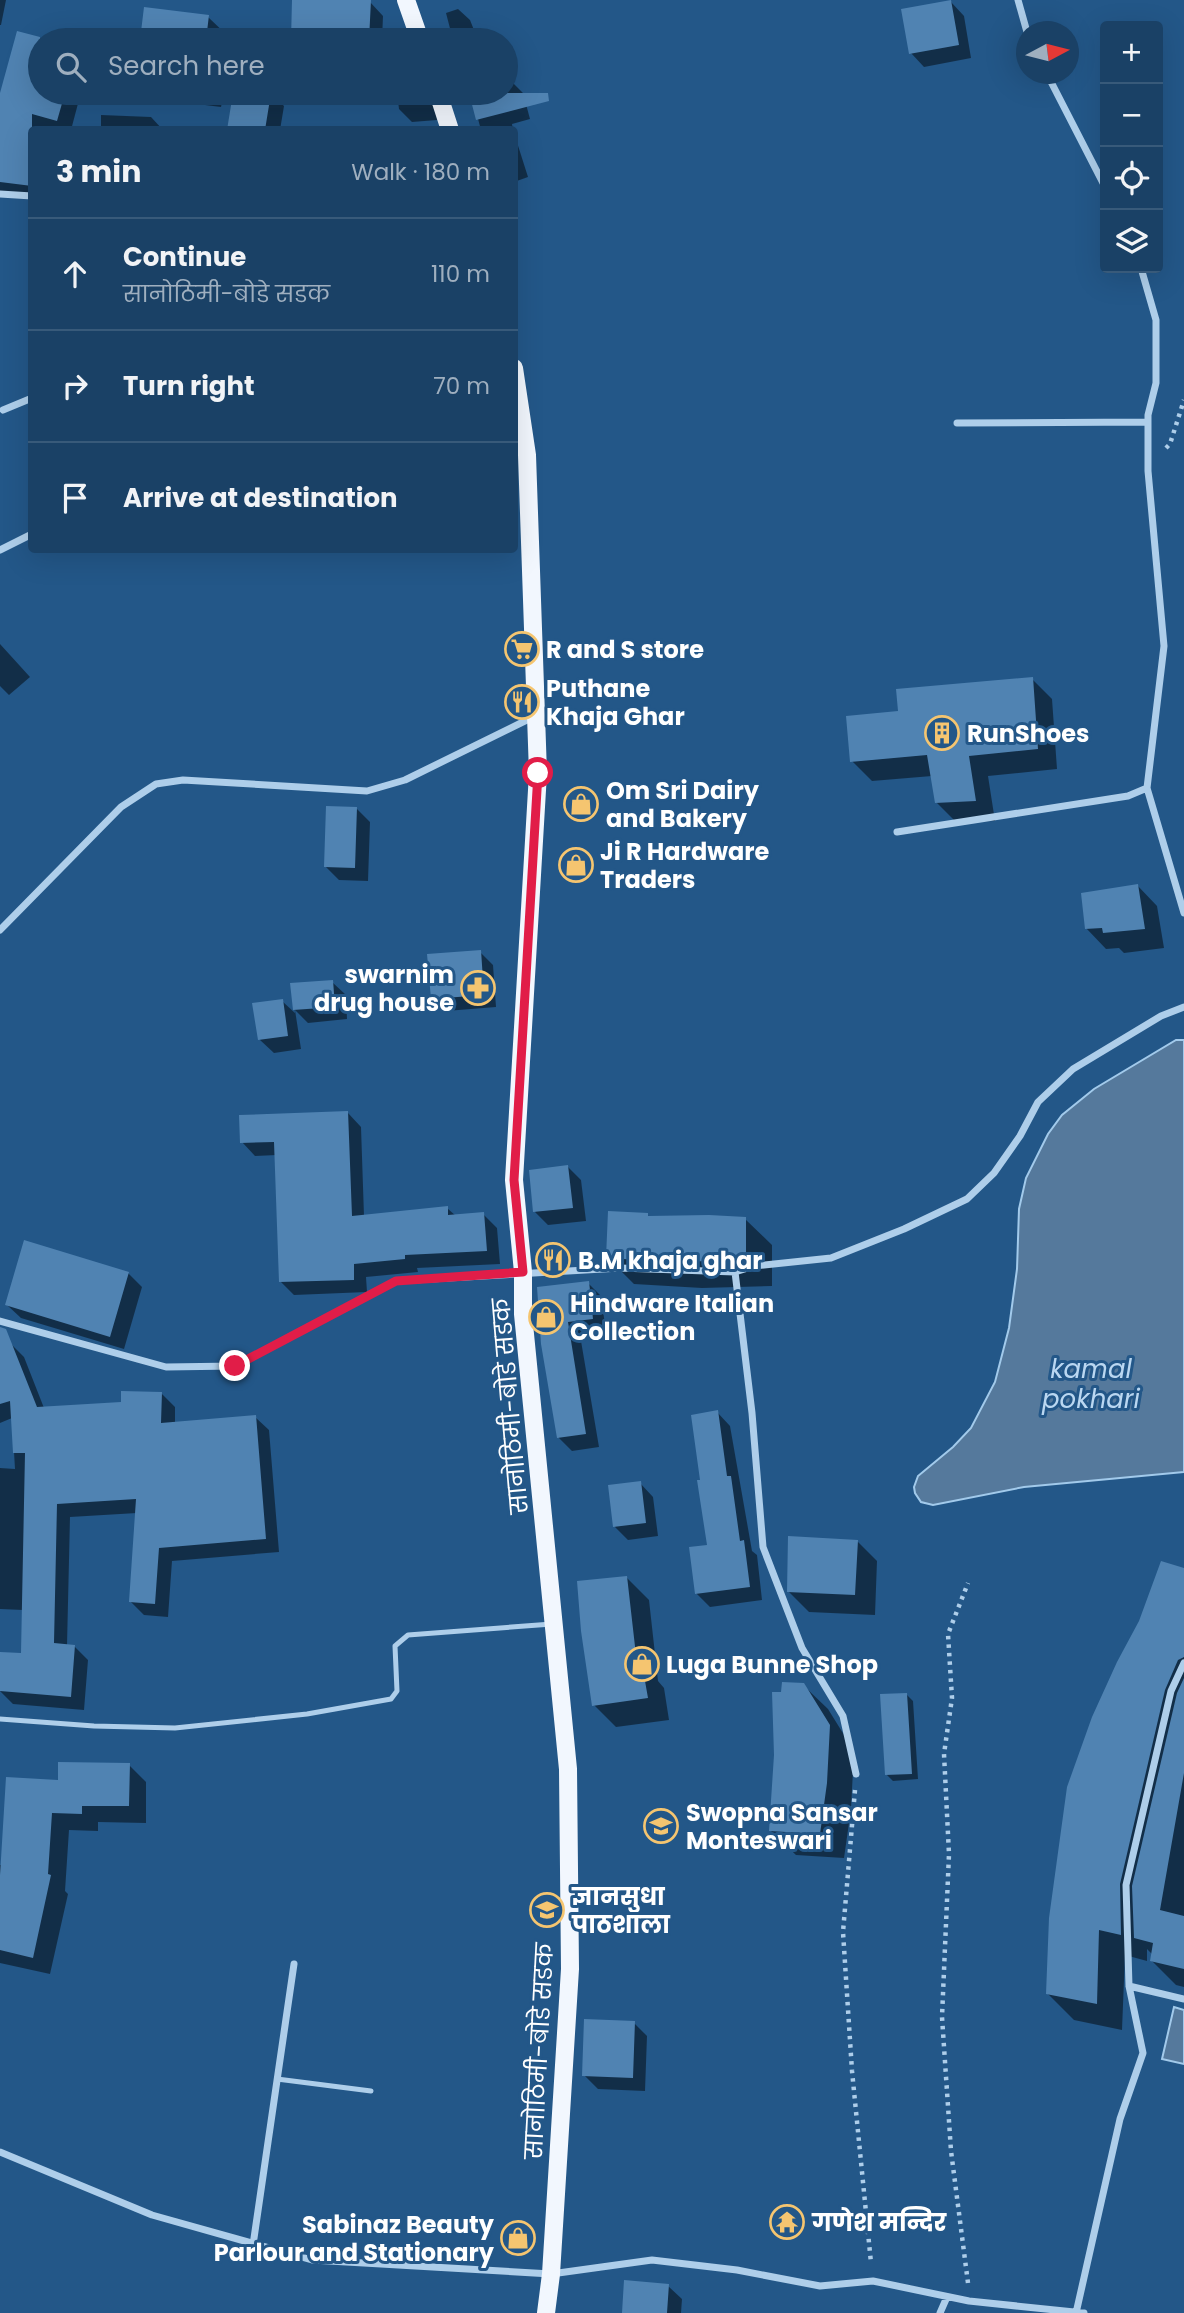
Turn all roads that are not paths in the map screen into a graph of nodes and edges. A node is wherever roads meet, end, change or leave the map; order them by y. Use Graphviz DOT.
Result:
graph roads {
  1 [pos="407,0"];
  2 [pos="1018,0"];
  3 [pos="1024,21"];
  4 [pos="416,28"];
  5 [pos="1052,84"];
  6 [pos="442,105"];
  7 [pos="449,126"];
  8 [pos="1100,177"];
  9 [pos="0,194"];
  10 [pos="28,196"];
  11 [pos="1142,273"];
  12 [pos="518,394"];
  13 [pos="28,400"];
  14 [pos="3,410"];
  15 [pos="1148,422"];
  16 [pos="957,423"];
  17 [pos="28,536"];
  18 [pos="0,550"];
  19 [pos="536,716"];
  20 [pos="1147,788"];
  21 [pos="897,832"];
  22 [pos="1184,913"];
  23 [pos="0,930"];
  24 [pos="1184,1007"];
  25 [pos="523,1272"];
  26 [pos="735,1272"];
  27 [pos="0,1321"];
  28 [pos="555,1624"];
  29 [pos="1184,1662"];
  30 [pos="0,1719"];
  31 [pos="856,1774"];
  32 [pos="294,1964"];
  33 [pos="1129,1986"];
  34 [pos="1184,1999"];
  35 [pos="277,2078"];
  36 [pos="371,2091"];
  37 [pos="0,2152"];
  38 [pos="253,2245"];
  39 [pos="551,2274"];
  40 [pos="947,2297"];
  41 [pos="1079,2312"];
  42 [pos="547,2313"];
  43 [pos="940,2313"];
  1 -- 4 [label="main road"];
  2 -- 3 [label="street"];
  5 -- 8 [label="street"];
  6 -- 7 [label="main road"];
  9 -- 10 [label="street"];
  11 -- 15 [label="street"];
  12 -- 19 [label="main road, सानोठिमी-बोडे सडक"];
  13 -- 14 [label="street"];
  15 -- 16 [label="street"];
  15 -- 20 [label="street"];
  17 -- 18 [label="street"];
  19 -- 23 [label="street"];
  19 -- 25 [label="main road, सानोठिमी-बोडे सडक"];
  20 -- 21 [label="street"];
  20 -- 22 [label="street"];
  24 -- 26 [label="street"];
  25 -- 26 [label="street"];
  25 -- 27 [label="street"];
  25 -- 28 [label="main road, सानोठिमी-बोडे सडक"];
  26 -- 31 [label="street"];
  28 -- 30 [label="lane"];
  28 -- 39 [label="main road, सानोठिमी-बोडे सडक"];
  29 -- 33 [label="street"];
  32 -- 35 [label="street"];
  33 -- 34 [label="street"];
  33 -- 41 [label="street"];
  35 -- 36 [label="lane"];
  35 -- 38 [label="street"];
  37 -- 38 [label="street"];
  38 -- 39 [label="street"];
  39 -- 40 [label="street"];
  39 -- 42 [label="main road, सानोठिमी-बोडे सडक"];
  40 -- 41 [label="street"];
  40 -- 43 [label="street"];
}
